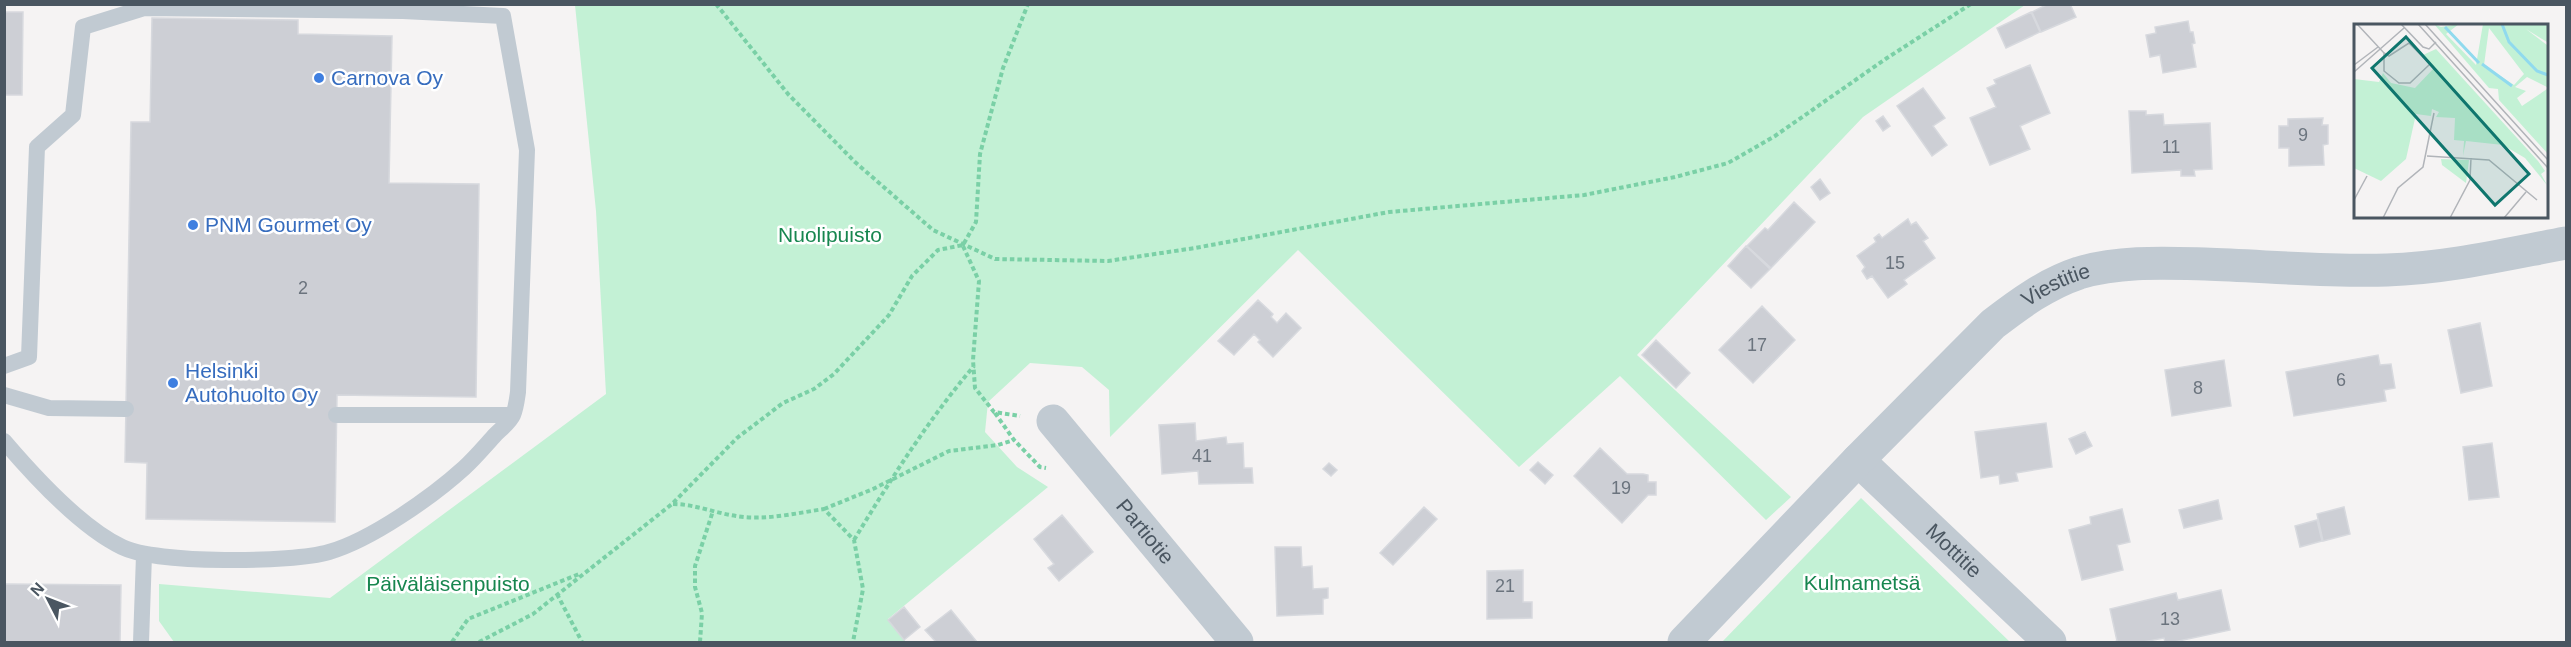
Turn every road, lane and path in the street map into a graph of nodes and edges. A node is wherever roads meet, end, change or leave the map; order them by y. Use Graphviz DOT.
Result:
graph roads {
  1 [pos="716,4"];
  2 [pos="1028,4"];
  3 [pos="1971,4"];
  4 [pos="2566,243"];
  5 [pos="963,244"];
  6 [pos="4,366"];
  7 [pos="974,366"];
  8 [pos="4,396"];
  9 [pos="126,409"];
  10 [pos="336,414"];
  11 [pos="513,415"];
  12 [pos="1053,421"];
  13 [pos="1014,440"];
  14 [pos="4,441"];
  15 [pos="1858,460"];
  16 [pos="889,482"];
  17 [pos="672,504"];
  18 [pos="824,508"];
  19 [pos="713,511"];
  20 [pos="854,540"];
  21 [pos="144,555"];
  22 [pos="582,573"];
  23 [pos="557,594"];
  24 [pos="141,642"];
  25 [pos="452,642"];
  26 [pos="479,642"];
  27 [pos="582,642"];
  28 [pos="700,642"];
  29 [pos="853,642"];
  30 [pos="1237,642"];
  31 [pos="1684,642"];
  32 [pos="2050,642"];
  1 -- 5 [label="path"];
  2 -- 5 [label="path"];
  3 -- 5 [label="path"];
  4 -- 15 [label="street, Viestitie"];
  5 -- 7 [label="path"];
  5 -- 17 [label="path"];
  6 -- 11 [label="lane"];
  7 -- 12 [label="path"];
  7 -- 16 [label="path"];
  8 -- 9 [label="lane"];
  10 -- 11 [label="lane"];
  11 -- 21 [label="lane"];
  12 -- 30 [label="street, Partiotie"];
  13 -- 16 [label="path"];
  14 -- 21 [label="lane"];
  15 -- 31 [label="street, Viestitie"];
  15 -- 32 [label="street, Mottitie"];
  16 -- 18 [label="path"];
  16 -- 20 [label="path"];
  17 -- 19 [label="path"];
  17 -- 22 [label="path"];
  18 -- 19 [label="path"];
  18 -- 20 [label="path"];
  19 -- 28 [label="path"];
  20 -- 29 [label="path"];
  21 -- 24 [label="lane"];
  22 -- 23 [label="path"];
  22 -- 25 [label="path"];
  23 -- 26 [label="path"];
  23 -- 27 [label="path"];
}
